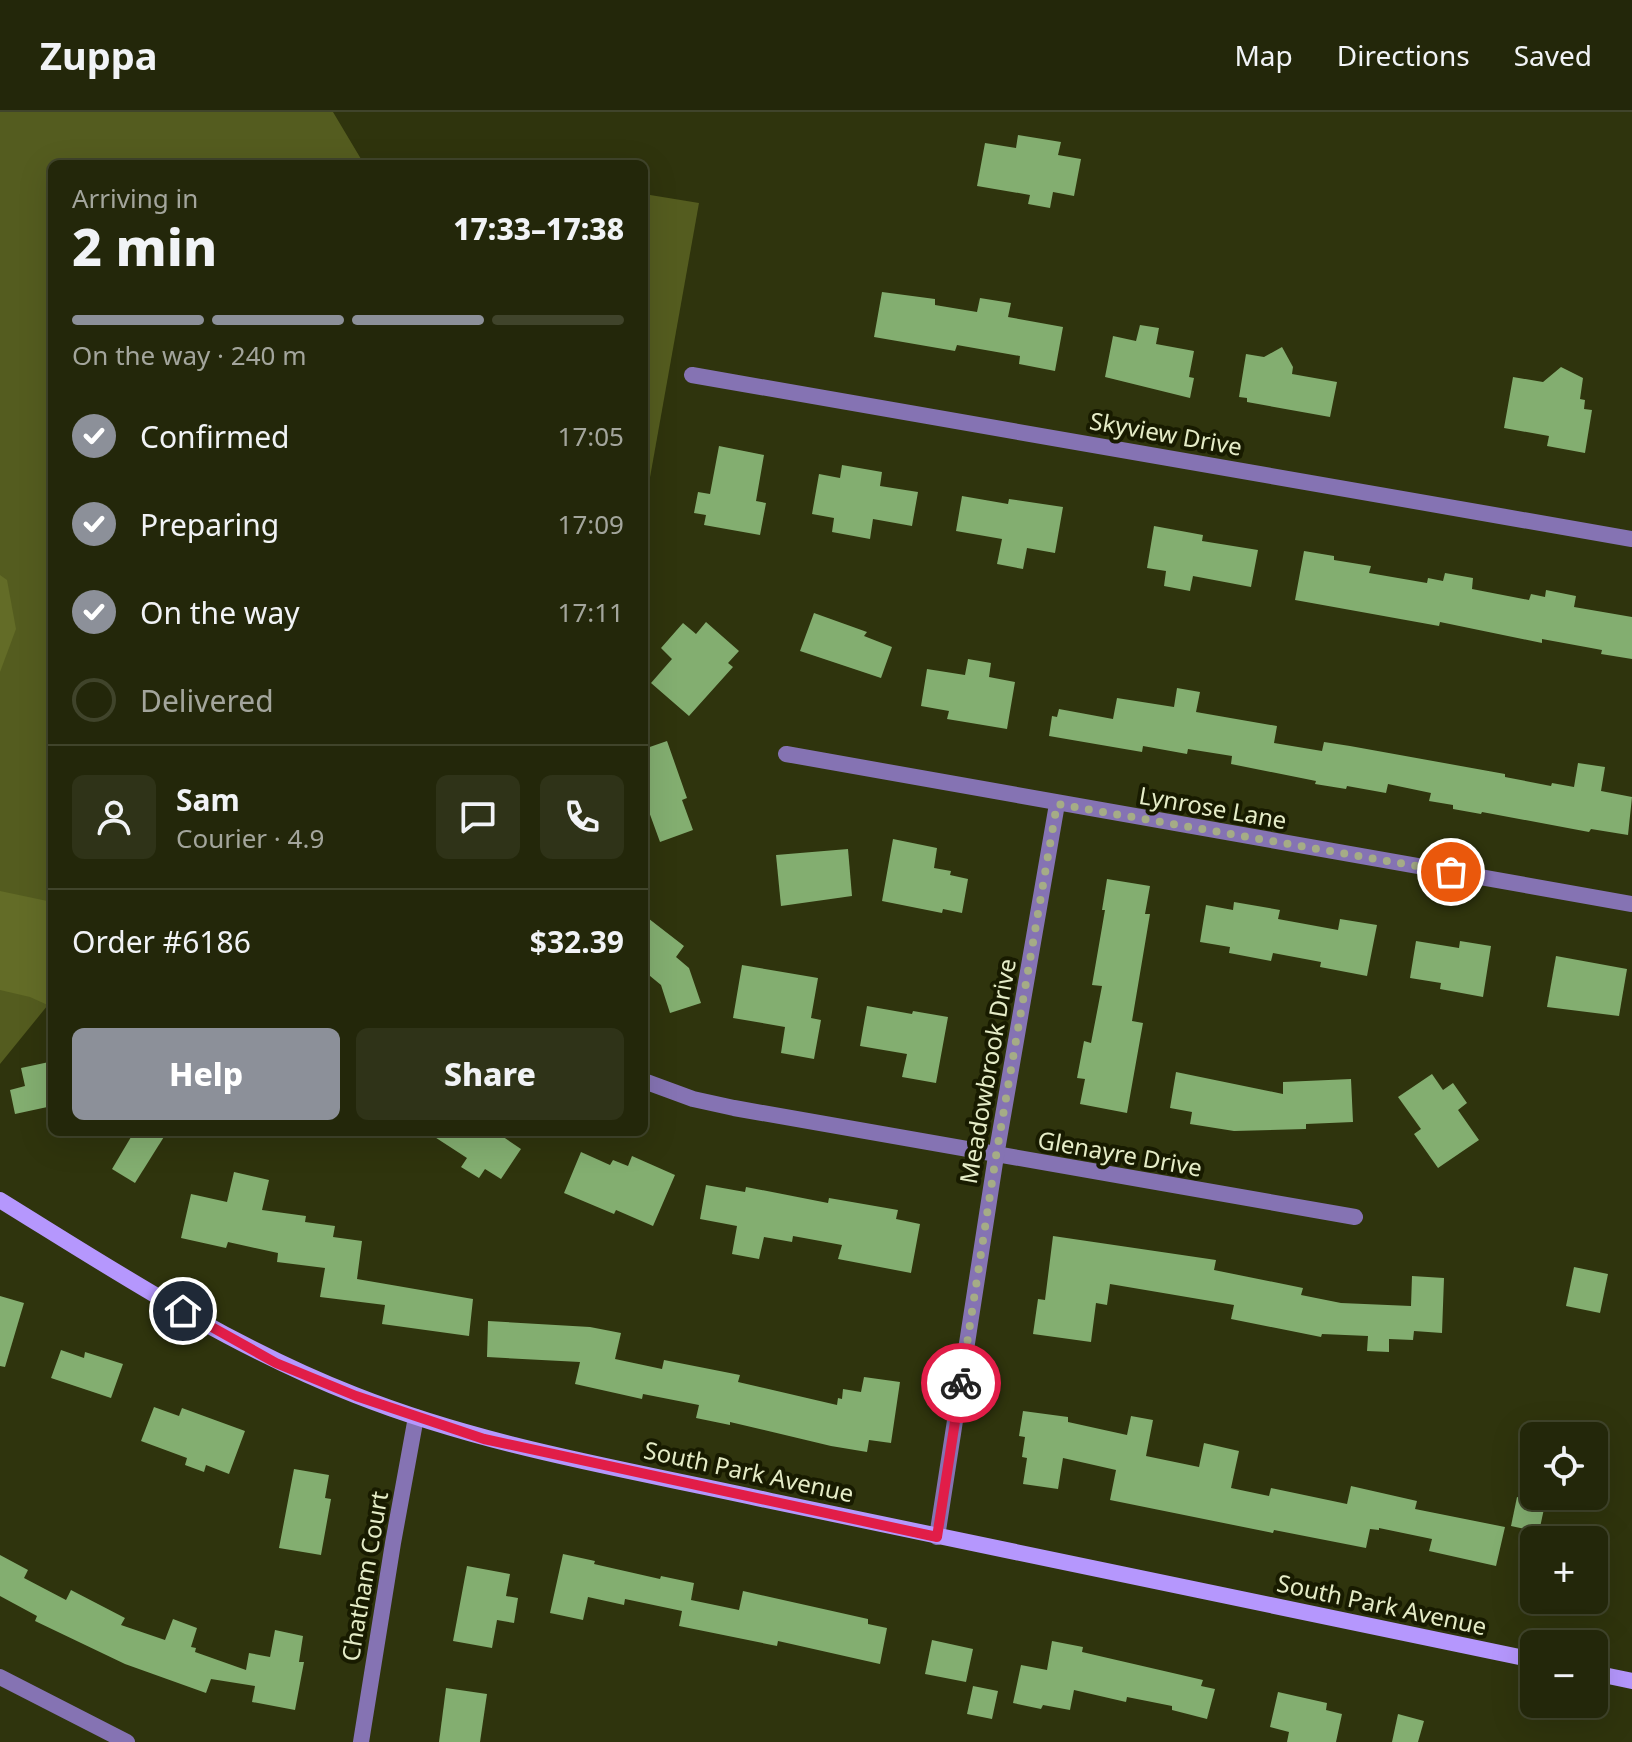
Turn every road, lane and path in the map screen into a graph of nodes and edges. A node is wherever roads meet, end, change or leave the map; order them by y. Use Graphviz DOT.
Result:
graph roads {
  1 [pos="692,375"];
  2 [pos="1632,539"];
  3 [pos="786,754"];
  4 [pos="1057,804"];
  5 [pos="1632,904"];
  6 [pos="648,1082"];
  7 [pos="996,1156"];
  8 [pos="0,1200"];
  9 [pos="1355,1217"];
  10 [pos="416,1417"];
  11 [pos="937,1537"];
  12 [pos="1520,1657"];
  13 [pos="1608,1676"];
  14 [pos="0,1677"];
  15 [pos="1632,1681"];
  16 [pos="127,1742"];
  17 [pos="361,1742"];
  1 -- 2 [label="street, Skyview Drive"];
  3 -- 4 [label="street, Lynrose Lane"];
  4 -- 5 [label="street, Lynrose Lane"];
  4 -- 7 [label="street, Meadowbrook Drive"];
  6 -- 7 [label="street, Glenayre Drive"];
  7 -- 9 [label="street, Glenayre Drive"];
  7 -- 11 [label="street, Meadowbrook Drive"];
  8 -- 10 [label="main road, South Park Avenue"];
  10 -- 11 [label="main road, South Park Avenue"];
  10 -- 17 [label="street, Chatham Court"];
  11 -- 12 [label="main road, South Park Avenue"];
  13 -- 15 [label="main road"];
  14 -- 16 [label="street"];
}
